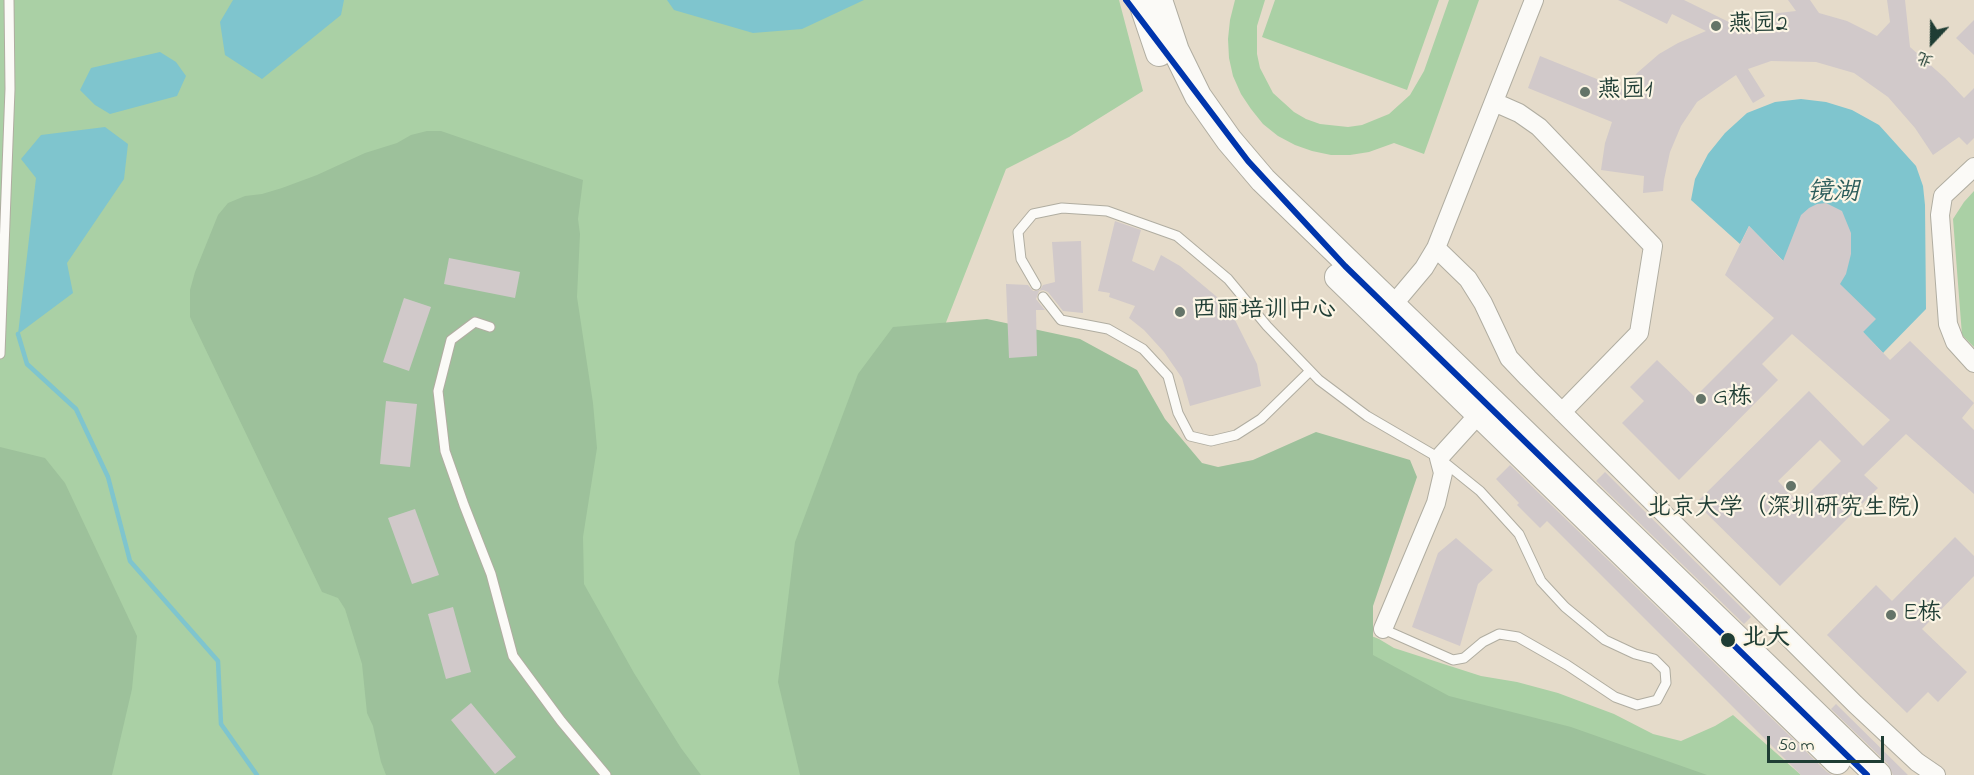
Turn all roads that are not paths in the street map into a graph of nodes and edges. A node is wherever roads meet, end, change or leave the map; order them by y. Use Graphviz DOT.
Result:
graph roads {
  1 [pos="9,0"];
  2 [pos="1140,0"];
  3 [pos="1159,0"];
  4 [pos="1534,0"];
  5 [pos="1494,102"];
  6 [pos="1974,166"];
  7 [pos="1436,248"];
  8 [pos="1036,285"];
  9 [pos="1043,297"];
  10 [pos="1392,306"];
  11 [pos="490,327"];
  12 [pos="0,354"];
  13 [pos="1974,363"];
  14 [pos="1310,371"];
  15 [pos="1562,412"];
  16 [pos="1478,415"];
  17 [pos="1439,458"];
  18 [pos="1383,629"];
  19 [pos="606,775"];
  20 [pos="1852,775"];
  21 [pos="1878,775"];
  22 [pos="1936,775"];
  1 -- 12 [label="lane"];
  2 -- 16 [label="main road"];
  3 -- 10 [label="main road"];
  4 -- 5 [label="street"];
  5 -- 7 [label="street"];
  5 -- 15 [label="street"];
  6 -- 13 [label="street"];
  7 -- 10 [label="street"];
  7 -- 15 [label="street"];
  8 -- 14 [label="lane"];
  9 -- 14 [label="lane"];
  10 -- 21 [label="main road"];
  11 -- 19 [label="lane"];
  14 -- 17 [label="lane"];
  15 -- 22 [label="street"];
  16 -- 17 [label="street"];
  16 -- 20 [label="main road"];
  17 -- 18 [label="street"];
  17 -- 18 [label="lane"];
}
